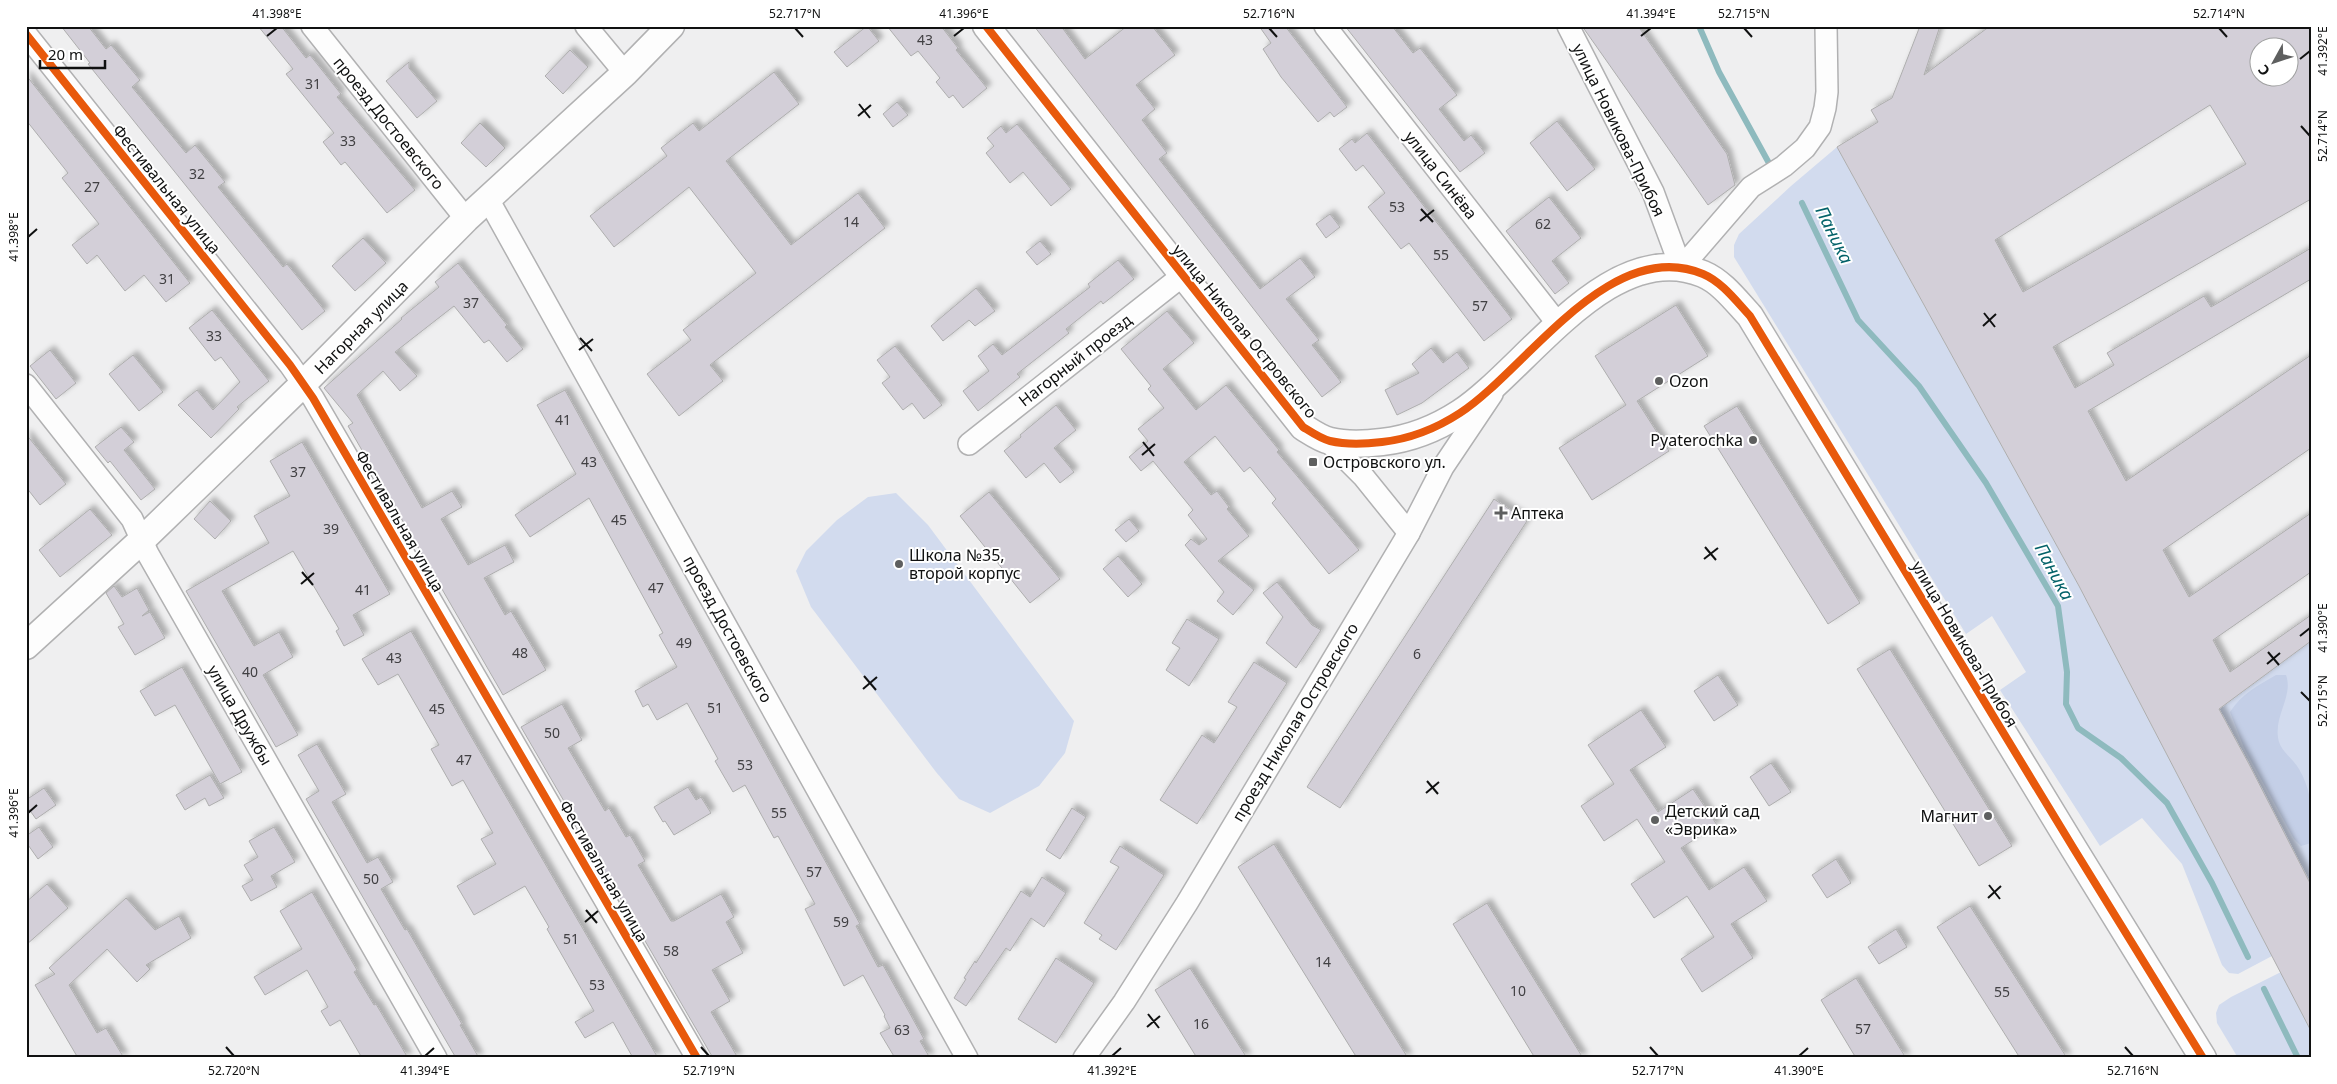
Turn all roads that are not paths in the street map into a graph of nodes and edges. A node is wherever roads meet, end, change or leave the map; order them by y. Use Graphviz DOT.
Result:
graph roads {
  1 [pos="312,26"];
  2 [pos="586,26"];
  3 [pos="672,26"];
  4 [pos="986,26"];
  5 [pos="1325,26"];
  6 [pos="1568,26"];
  7 [pos="1826,26"];
  8 [pos="1838,26"];
  9 [pos="26,34"];
  10 [pos="1828,51"];
  11 [pos="625,73"];
  12 [pos="488,199"];
  13 [pos="466,219"];
  14 [pos="1681,268"];
  15 [pos="1182,276"];
  16 [pos="1558,324"];
  17 [pos="1499,382"];
  18 [pos="303,384"];
  19 [pos="26,385"];
  20 [pos="1328,441"];
  21 [pos="969,444"];
  22 [pos="1409,533"];
  23 [pos="142,540"];
  24 [pos="26,646"];
  25 [pos="436,1058"];
  26 [pos="697,1058"];
  27 [pos="967,1058"];
  28 [pos="1084,1058"];
  29 [pos="2204,1058"];
  1 -- 13 [label="street, проезд Достоевского"];
  2 -- 11 [label="street"];
  3 -- 11 [label="street, Нагорная улица"];
  4 -- 15 [label="street, улица Николая Островского"];
  5 -- 16 [label="street, улица Синёва"];
  6 -- 14 [label="street, улица Новикова-Прибоя"];
  7 -- 10 [label="street"];
  8 -- 10 [label="street"];
  9 -- 18 [label="street, Фестивальная улица"];
  10 -- 14 [label="street"];
  11 -- 12 [label="street, Нагорная улица"];
  12 -- 13 [label="street, Нагорная улица"];
  12 -- 27 [label="street, проезд Достоевского"];
  13 -- 18 [label="street, Нагорная улица"];
  14 -- 16 [label="street, улица Николая Островского"];
  14 -- 29 [label="street, улица Новикова-Прибоя"];
  15 -- 20 [label="street, улица Николая Островского"];
  15 -- 21 [label="street, Нагорный проезд"];
  16 -- 17 [label="street, улица Николая Островского"];
  17 -- 20 [label="street, улица Николая Островского"];
  17 -- 22 [label="street, проезд Николая Островского"];
  18 -- 23 [label="street, Нагорная улица"];
  18 -- 26 [label="street, Фестивальная улица"];
  19 -- 23 [label="street, улица Дружбы"];
  20 -- 22 [label="street"];
  22 -- 28 [label="street, проезд Николая Островского"];
  23 -- 24 [label="street, Нагорная улица"];
  23 -- 25 [label="street, улица Дружбы"];
}
